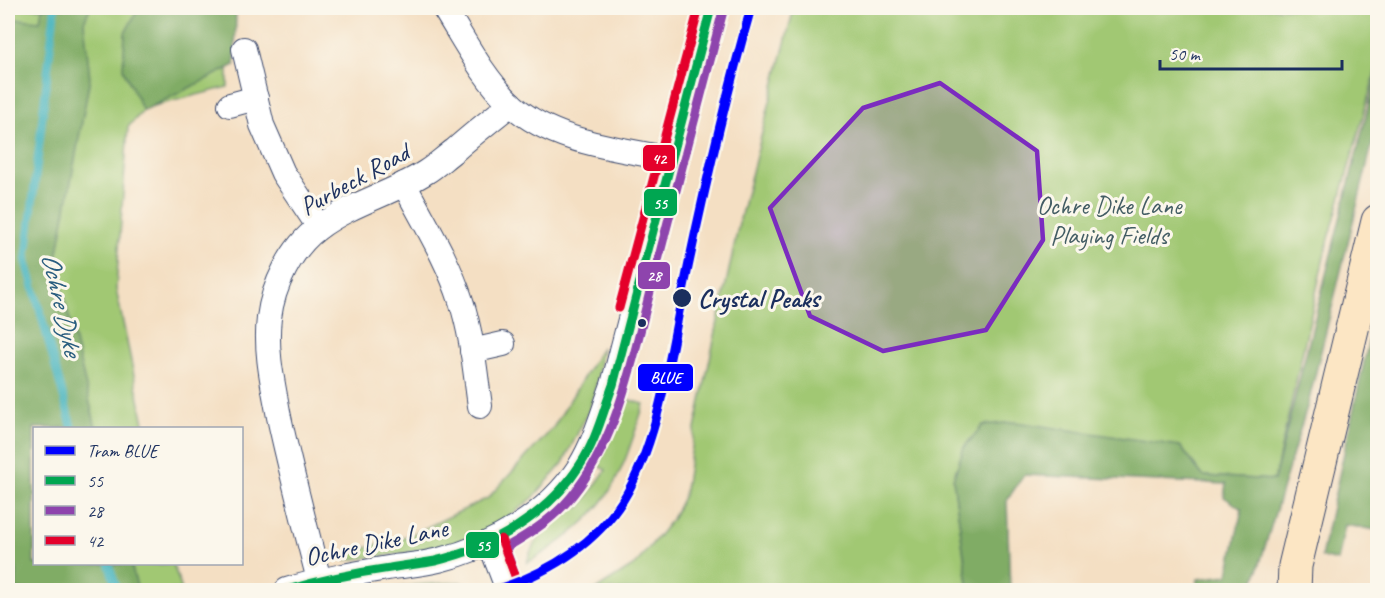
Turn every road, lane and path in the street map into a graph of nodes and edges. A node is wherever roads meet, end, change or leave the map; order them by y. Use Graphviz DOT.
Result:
graph roads {
  1 [pos="444,8"];
  2 [pos="711,8"];
  3 [pos="243,49"];
  4 [pos="256,98"];
  5 [pos="511,104"];
  6 [pos="230,105"];
  7 [pos="670,159"];
  8 [pos="404,184"];
  9 [pos="1377,221"];
  10 [pos="319,227"];
  11 [pos="503,344"];
  12 [pos="472,351"];
  13 [pos="480,406"];
  14 [pos="490,543"];
  15 [pos="319,580"];
  16 [pos="1290,582"];
  17 [pos="286,591"];
  18 [pos="508,591"];
  1 -- 5 [label="street"];
  2 -- 7 [label="street, Ochre Dike Lane"];
  3 -- 4 [label="street"];
  4 -- 6 [label="street"];
  4 -- 10 [label="street"];
  5 -- 7 [label="street"];
  5 -- 8 [label="street, Purbeck Road"];
  7 -- 14 [label="street, Ochre Dike Lane"];
  8 -- 10 [label="street, Purbeck Road"];
  8 -- 12 [label="street"];
  9 -- 16 [label="street"];
  10 -- 15 [label="street, Purbeck Road"];
  11 -- 12 [label="street"];
  12 -- 13 [label="street"];
  14 -- 15 [label="street, Ochre Dike Lane"];
  14 -- 18 [label="street"];
  15 -- 17 [label="street, Ochre Dike Lane"];
}
